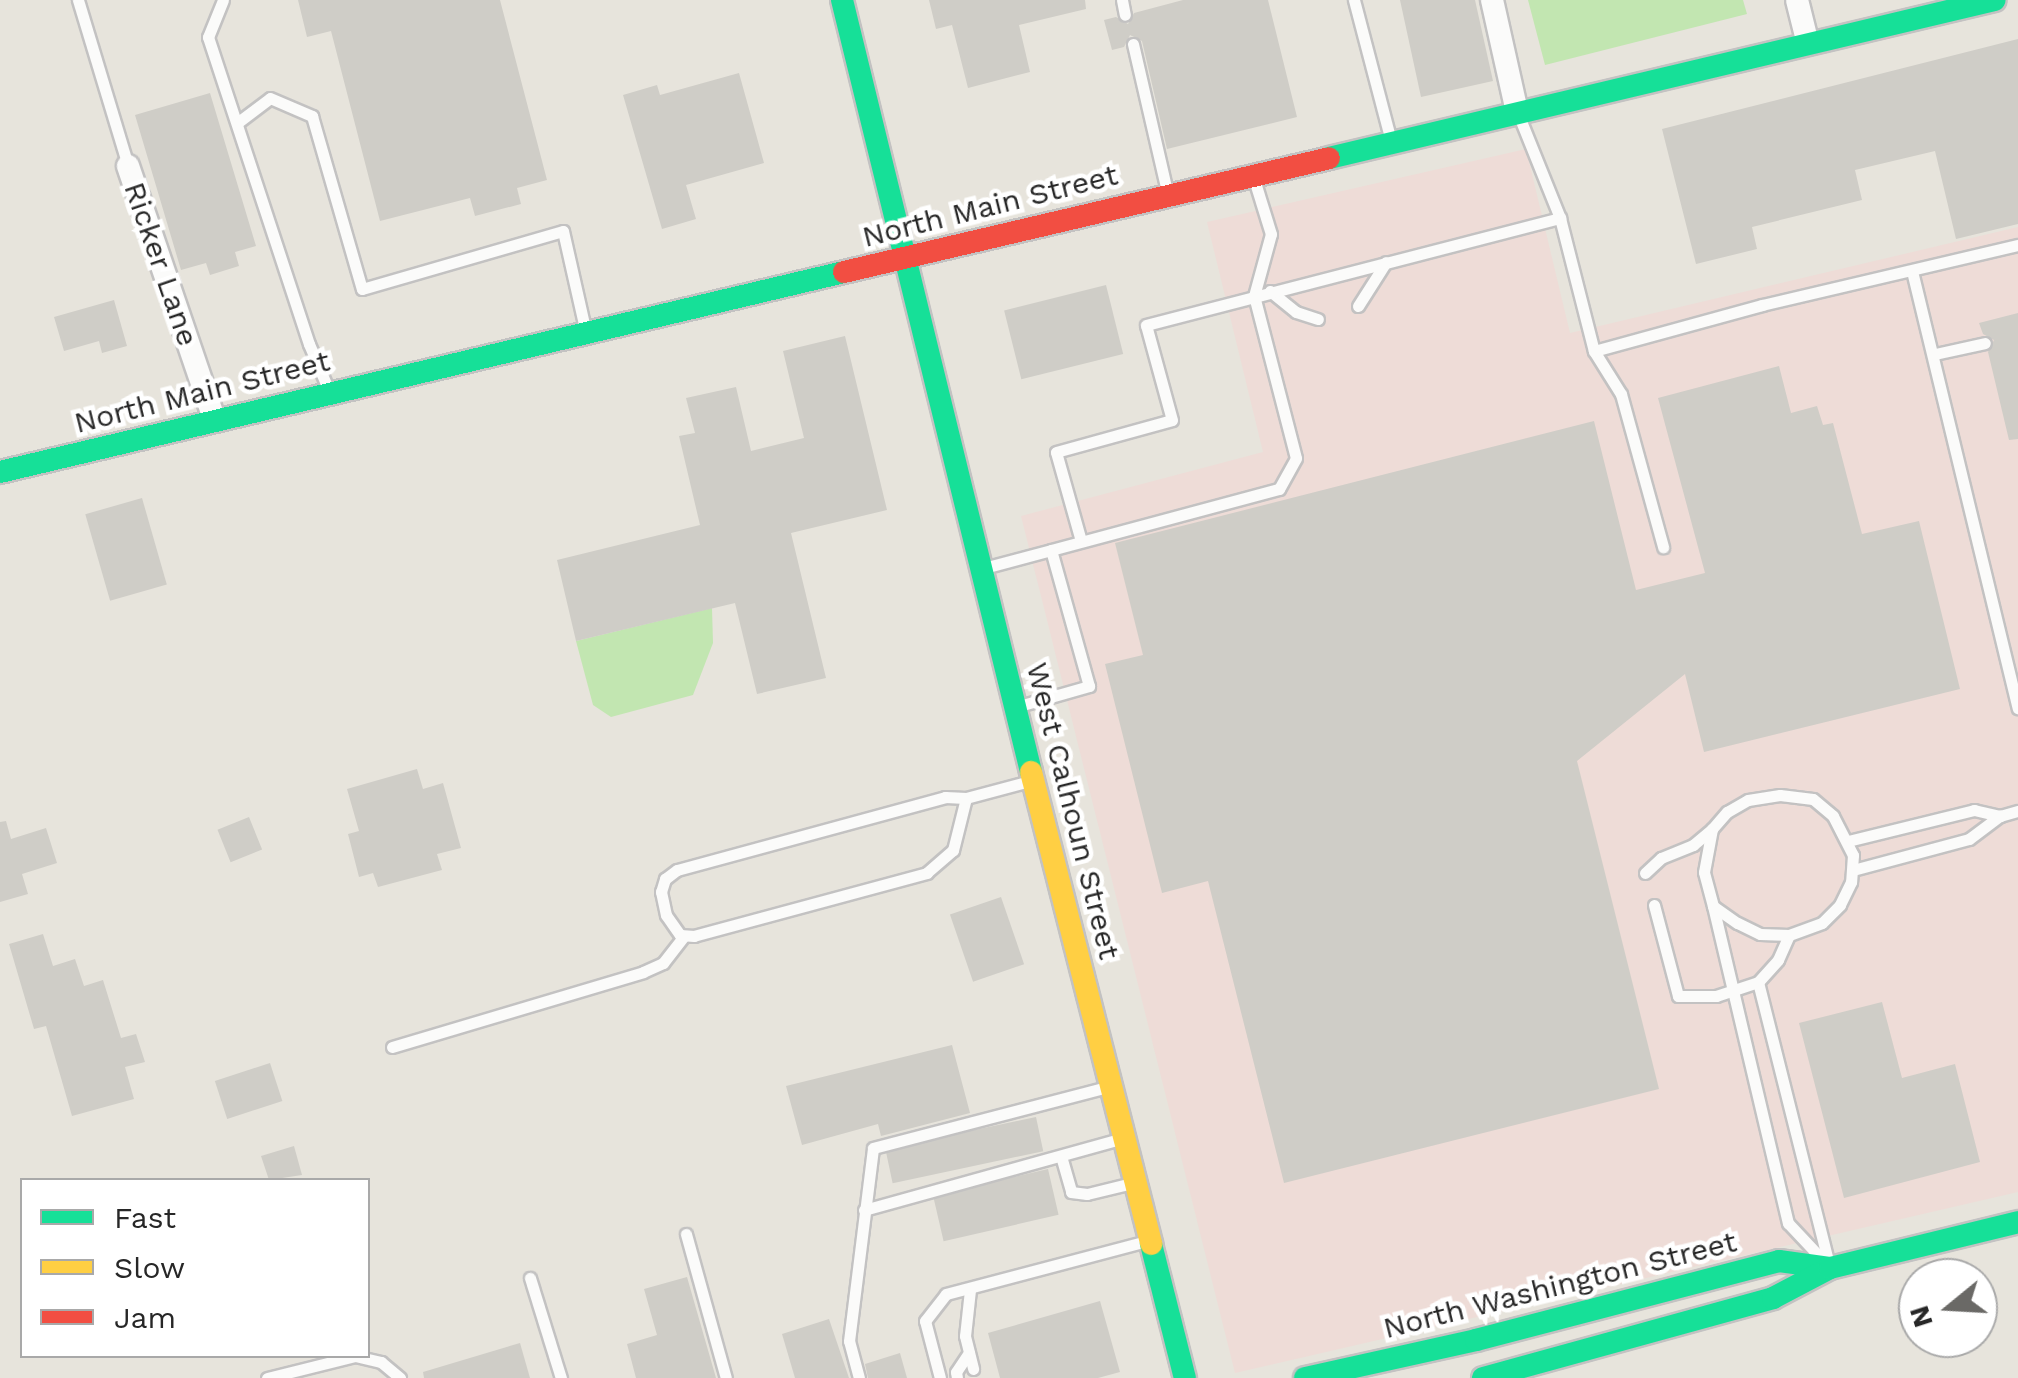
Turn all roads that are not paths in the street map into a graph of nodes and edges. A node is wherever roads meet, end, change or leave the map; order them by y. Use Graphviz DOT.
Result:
graph roads {
  1 [pos="78,0"];
  2 [pos="223,0"];
  3 [pos="842,0"];
  4 [pos="1122,0"];
  5 [pos="1354,0"];
  6 [pos="1492,0"];
  7 [pos="1798,0"];
  8 [pos="1994,0"];
  9 [pos="1126,15"];
  10 [pos="1132,44"];
  11 [pos="1808,44"];
  12 [pos="1517,112"];
  13 [pos="237,124"];
  14 [pos="1391,141"];
  15 [pos="128,166"];
  16 [pos="1253,175"];
  17 [pos="1168,194"];
  18 [pos="1560,218"];
  19 [pos="2018,245"];
  20 [pos="904,260"];
  21 [pos="1386,262"];
  22 [pos="1912,270"];
  23 [pos="1270,291"];
  24 [pos="1254,296"];
  25 [pos="1358,306"];
  26 [pos="1318,318"];
  27 [pos="586,334"];
  28 [pos="1985,343"];
  29 [pos="1594,351"];
  30 [pos="1935,354"];
  31 [pos="329,391"];
  32 [pos="214,419"];
  33 [pos="0,472"];
  34 [pos="1081,541"];
  35 [pos="1663,547"];
  36 [pos="1050,550"];
  37 [pos="980,569"];
  38 [pos="1014,707"];
  39 [pos="2018,708"];
  40 [pos="1034,780"];
  41 [pos="966,798"];
  42 [pos="2018,811"];
  43 [pos="2000,816"];
  44 [pos="1712,829"];
  45 [pos="1848,840"];
  46 [pos="1854,870"];
  47 [pos="1644,872"];
  48 [pos="1654,905"];
  49 [pos="1713,906"];
  50 [pos="1789,935"];
  51 [pos="684,936"];
  52 [pos="1758,982"];
  53 [pos="1733,988"];
  54 [pos="392,1047"];
  55 [pos="1112,1086"];
  56 [pos="1125,1138"];
  57 [pos="1060,1156"];
  58 [pos="1136,1182"];
  59 [pos="864,1210"];
  60 [pos="2018,1222"];
  61 [pos="686,1234"];
  62 [pos="1151,1240"];
  63 [pos="1830,1268"];
  64 [pos="530,1278"];
  65 [pos="970,1290"];
  66 [pos="969,1353"];
  67 [pos="347,1358"];
  68 [pos="364,1358"];
  69 [pos="974,1369"];
  70 [pos="267,1378"];
  71 [pos="400,1378"];
  72 [pos="561,1378"];
  73 [pos="726,1378"];
  74 [pos="859,1378"];
  75 [pos="940,1378"];
  76 [pos="957,1378"];
  77 [pos="1185,1378"];
  78 [pos="1305,1378"];
  79 [pos="1483,1378"];
  1 -- 15 [label="lane"];
  2 -- 13 [label="lane"];
  3 -- 20 [label="main road, West Calhoun Street"];
  4 -- 9 [label="lane"];
  5 -- 14 [label="lane"];
  6 -- 12 [label="street"];
  7 -- 11 [label="street"];
  8 -- 11 [label="main road, North Main Street"];
  10 -- 17 [label="lane"];
  11 -- 12 [label="main road, North Main Street"];
  12 -- 14 [label="main road, North Main Street"];
  12 -- 18 [label="lane"];
  13 -- 27 [label="lane"];
  13 -- 31 [label="lane"];
  14 -- 16 [label="main road, North Main Street"];
  15 -- 32 [label="street, Ricker Lane"];
  16 -- 17 [label="main road, North Main Street"];
  16 -- 24 [label="lane"];
  17 -- 20 [label="main road, North Main Street"];
  18 -- 21 [label="lane"];
  18 -- 29 [label="lane"];
  19 -- 22 [label="lane"];
  20 -- 27 [label="main road, North Main Street"];
  20 -- 37 [label="main road, West Calhoun Street"];
  21 -- 23 [label="lane"];
  21 -- 25 [label="lane"];
  22 -- 29 [label="lane"];
  22 -- 30 [label="lane"];
  23 -- 24 [label="lane"];
  23 -- 26 [label="lane"];
  24 -- 34 [label="lane"];
  24 -- 34 [label="lane"];
  27 -- 31 [label="main road, North Main Street"];
  28 -- 30 [label="lane"];
  29 -- 35 [label="lane"];
  30 -- 39 [label="lane"];
  31 -- 32 [label="main road, North Main Street"];
  32 -- 33 [label="main road, North Main Street"];
  34 -- 36 [label="lane"];
  36 -- 37 [label="lane"];
  36 -- 38 [label="lane"];
  37 -- 38 [label="main road, West Calhoun Street"];
  38 -- 40 [label="main road, West Calhoun Street"];
  40 -- 41 [label="lane"];
  40 -- 55 [label="main road, West Calhoun Street"];
  41 -- 51 [label="lane"];
  41 -- 51 [label="lane"];
  42 -- 43 [label="lane"];
  43 -- 45 [label="lane"];
  43 -- 46 [label="lane"];
  44 -- 45 [label="lane"];
  44 -- 47 [label="lane"];
  44 -- 49 [label="lane"];
  45 -- 46 [label="lane"];
  46 -- 50 [label="lane"];
  48 -- 53 [label="lane"];
  49 -- 50 [label="lane"];
  49 -- 53 [label="lane"];
  50 -- 52 [label="lane"];
  51 -- 54 [label="lane"];
  52 -- 53 [label="lane"];
  52 -- 63 [label="lane"];
  53 -- 63 [label="lane"];
  55 -- 56 [label="main road, West Calhoun Street"];
  55 -- 59 [label="lane"];
  56 -- 57 [label="lane"];
  56 -- 58 [label="main road, West Calhoun Street"];
  57 -- 58 [label="lane"];
  57 -- 59 [label="lane"];
  58 -- 62 [label="main road, West Calhoun Street"];
  59 -- 74 [label="lane"];
  60 -- 63 [label="main road, North Washington Street"];
  61 -- 73 [label="lane"];
  62 -- 65 [label="lane"];
  62 -- 77 [label="main road, West Calhoun Street"];
  63 -- 78 [label="main road, North Washington Street"];
  63 -- 79 [label="main road, North Washington Street"];
  64 -- 72 [label="lane"];
  65 -- 66 [label="lane"];
  65 -- 75 [label="lane"];
  66 -- 69 [label="lane"];
  66 -- 76 [label="lane"];
  67 -- 70 [label="lane"];
  68 -- 71 [label="lane"];
}
